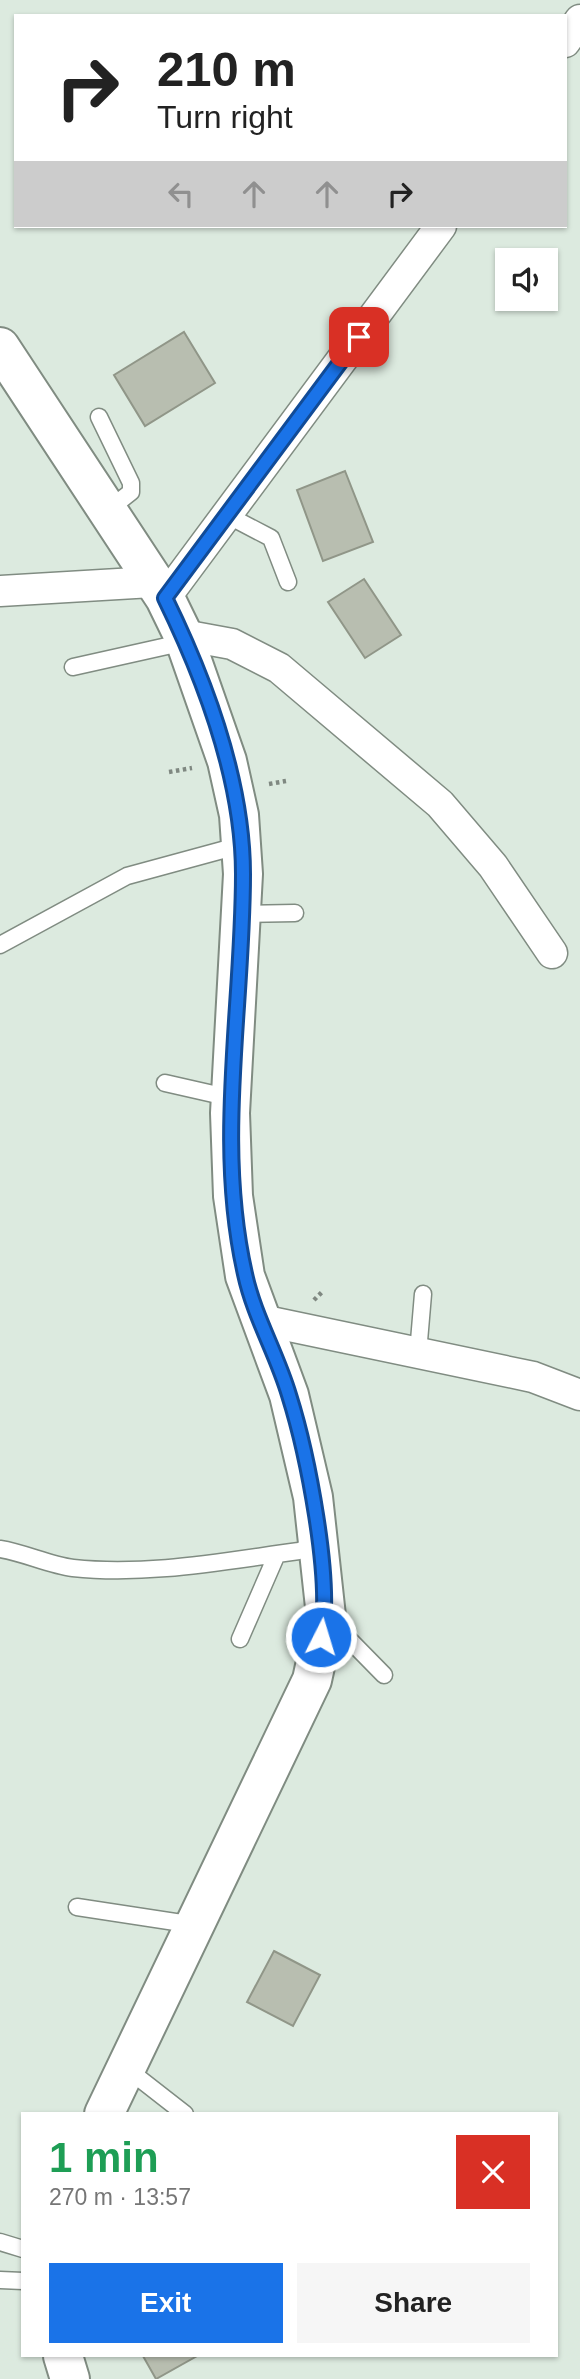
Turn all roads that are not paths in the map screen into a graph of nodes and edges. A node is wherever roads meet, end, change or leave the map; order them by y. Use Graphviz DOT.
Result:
graph roads {
  1 [pos="580,20"];
  2 [pos="567,39"];
  3 [pos="440,228"];
  4 [pos="0,347"];
  5 [pos="99,417"];
  6 [pos="106,511"];
  7 [pos="227,515"];
  8 [pos="288,582"];
  9 [pos="159,590"];
  10 [pos="0,591"];
  11 [pos="184,638"];
  12 [pos="73,667"];
  13 [pos="241,845"];
  14 [pos="296,913"];
  15 [pos="241,914"];
  16 [pos="0,945"];
  17 [pos="552,953"];
  18 [pos="165,1083"];
  19 [pos="231,1098"];
  20 [pos="423,1294"];
  21 [pos="261,1320"];
  22 [pos="418,1353"];
  23 [pos="580,1395"];
  24 [pos="318,1543"];
  25 [pos="0,1549"];
  26 [pos="277,1553"];
  27 [pos="326,1616"];
  28 [pos="240,1639"];
  29 [pos="384,1675"];
  30 [pos="77,1907"];
  31 [pos="195,1924"];
  32 [pos="126,2068"];
  33 [pos="105,2112"];
  34 [pos="182,2112"];
  35 [pos="0,2242"];
  36 [pos="21,2248"];
  37 [pos="0,2280"];
  38 [pos="21,2281"];
  39 [pos="63,2357"];
  40 [pos="70,2379"];
  1 -- 2 [label="street"];
  3 -- 7 [label="street"];
  4 -- 6 [label="street"];
  5 -- 6 [label="lane"];
  6 -- 9 [label="street"];
  7 -- 8 [label="lane"];
  7 -- 9 [label="street"];
  9 -- 10 [label="street"];
  9 -- 11 [label="street"];
  11 -- 12 [label="lane"];
  11 -- 13 [label="street"];
  11 -- 17 [label="street"];
  13 -- 15 [label="street"];
  13 -- 16 [label="lane"];
  14 -- 15 [label="lane"];
  15 -- 19 [label="street"];
  18 -- 19 [label="lane"];
  19 -- 21 [label="street"];
  20 -- 22 [label="lane"];
  21 -- 22 [label="street"];
  21 -- 24 [label="street"];
  22 -- 23 [label="street"];
  24 -- 26 [label="lane"];
  24 -- 27 [label="street"];
  25 -- 26 [label="lane"];
  26 -- 28 [label="lane"];
  27 -- 29 [label="lane"];
  27 -- 31 [label="street"];
  30 -- 31 [label="lane"];
  31 -- 32 [label="street"];
  32 -- 33 [label="street"];
  32 -- 34 [label="lane"];
  35 -- 36 [label="lane"];
  37 -- 38 [label="lane"];
  39 -- 40 [label="street"];
}
